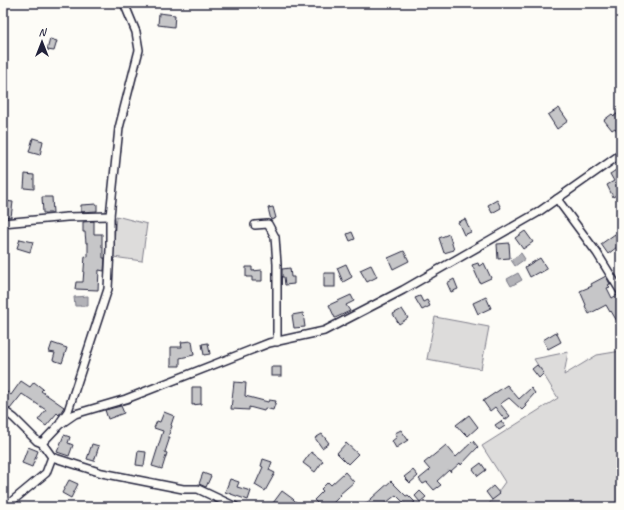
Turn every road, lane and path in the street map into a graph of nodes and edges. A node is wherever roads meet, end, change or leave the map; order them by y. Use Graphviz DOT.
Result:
graph roads {
  1 [pos="124,3"];
  2 [pos="621,154"];
  3 [pos="557,199"];
  4 [pos="110,216"];
  5 [pos="3,223"];
  6 [pos="256,225"];
  7 [pos="621,292"];
  8 [pos="277,342"];
  9 [pos="3,410"];
  10 [pos="59,425"];
  11 [pos="42,443"];
  12 [pos="52,457"];
  13 [pos="5,507"];
  14 [pos="236,507"];
  1 -- 4 [label="street"];
  2 -- 3 [label="street"];
  3 -- 7 [label="street"];
  3 -- 8 [label="street"];
  4 -- 5 [label="street"];
  4 -- 10 [label="street"];
  6 -- 8 [label="street"];
  8 -- 10 [label="street"];
  9 -- 11 [label="street"];
  10 -- 11 [label="street"];
  11 -- 12 [label="street"];
  12 -- 13 [label="street"];
  12 -- 14 [label="street"];
}
